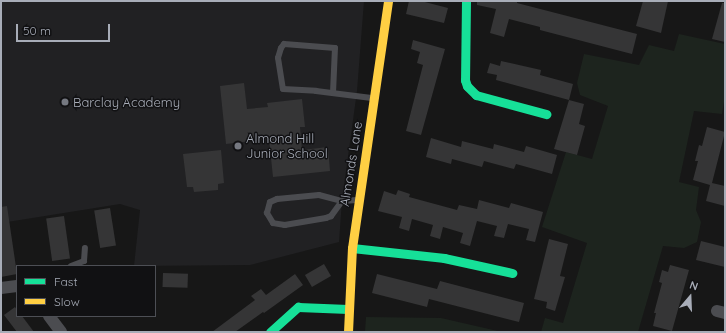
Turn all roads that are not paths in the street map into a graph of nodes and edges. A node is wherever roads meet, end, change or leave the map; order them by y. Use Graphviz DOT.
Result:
graph roads {
  1 [pos="388,1"];
  2 [pos="466,1"];
  3 [pos="333,93"];
  4 [pos="374,98"];
  5 [pos="546,114"];
  6 [pos="358,200"];
  7 [pos="342,202"];
  8 [pos="85,248"];
  9 [pos="352,248"];
  10 [pos="73,265"];
  11 [pos="512,273"];
  12 [pos="16,286"];
  13 [pos="1,288"];
  14 [pos="348,309"];
  15 [pos="50,317"];
  16 [pos="61,332"];
  17 [pos="270,332"];
  18 [pos="348,332"];
  1 -- 4 [label="street, Almonds Lane"];
  2 -- 5 [label="street"];
  3 -- 3 [label="lane"];
  3 -- 4 [label="lane"];
  4 -- 6 [label="street, Almonds Lane"];
  6 -- 7 [label="lane"];
  6 -- 9 [label="street, Almonds Lane"];
  7 -- 7 [label="lane"];
  8 -- 10 [label="lane"];
  9 -- 11 [label="street"];
  9 -- 14 [label="street, Almonds Lane"];
  12 -- 13 [label="street"];
  14 -- 17 [label="street"];
  14 -- 18 [label="street, Almonds Lane"];
  15 -- 16 [label="street"];
}
